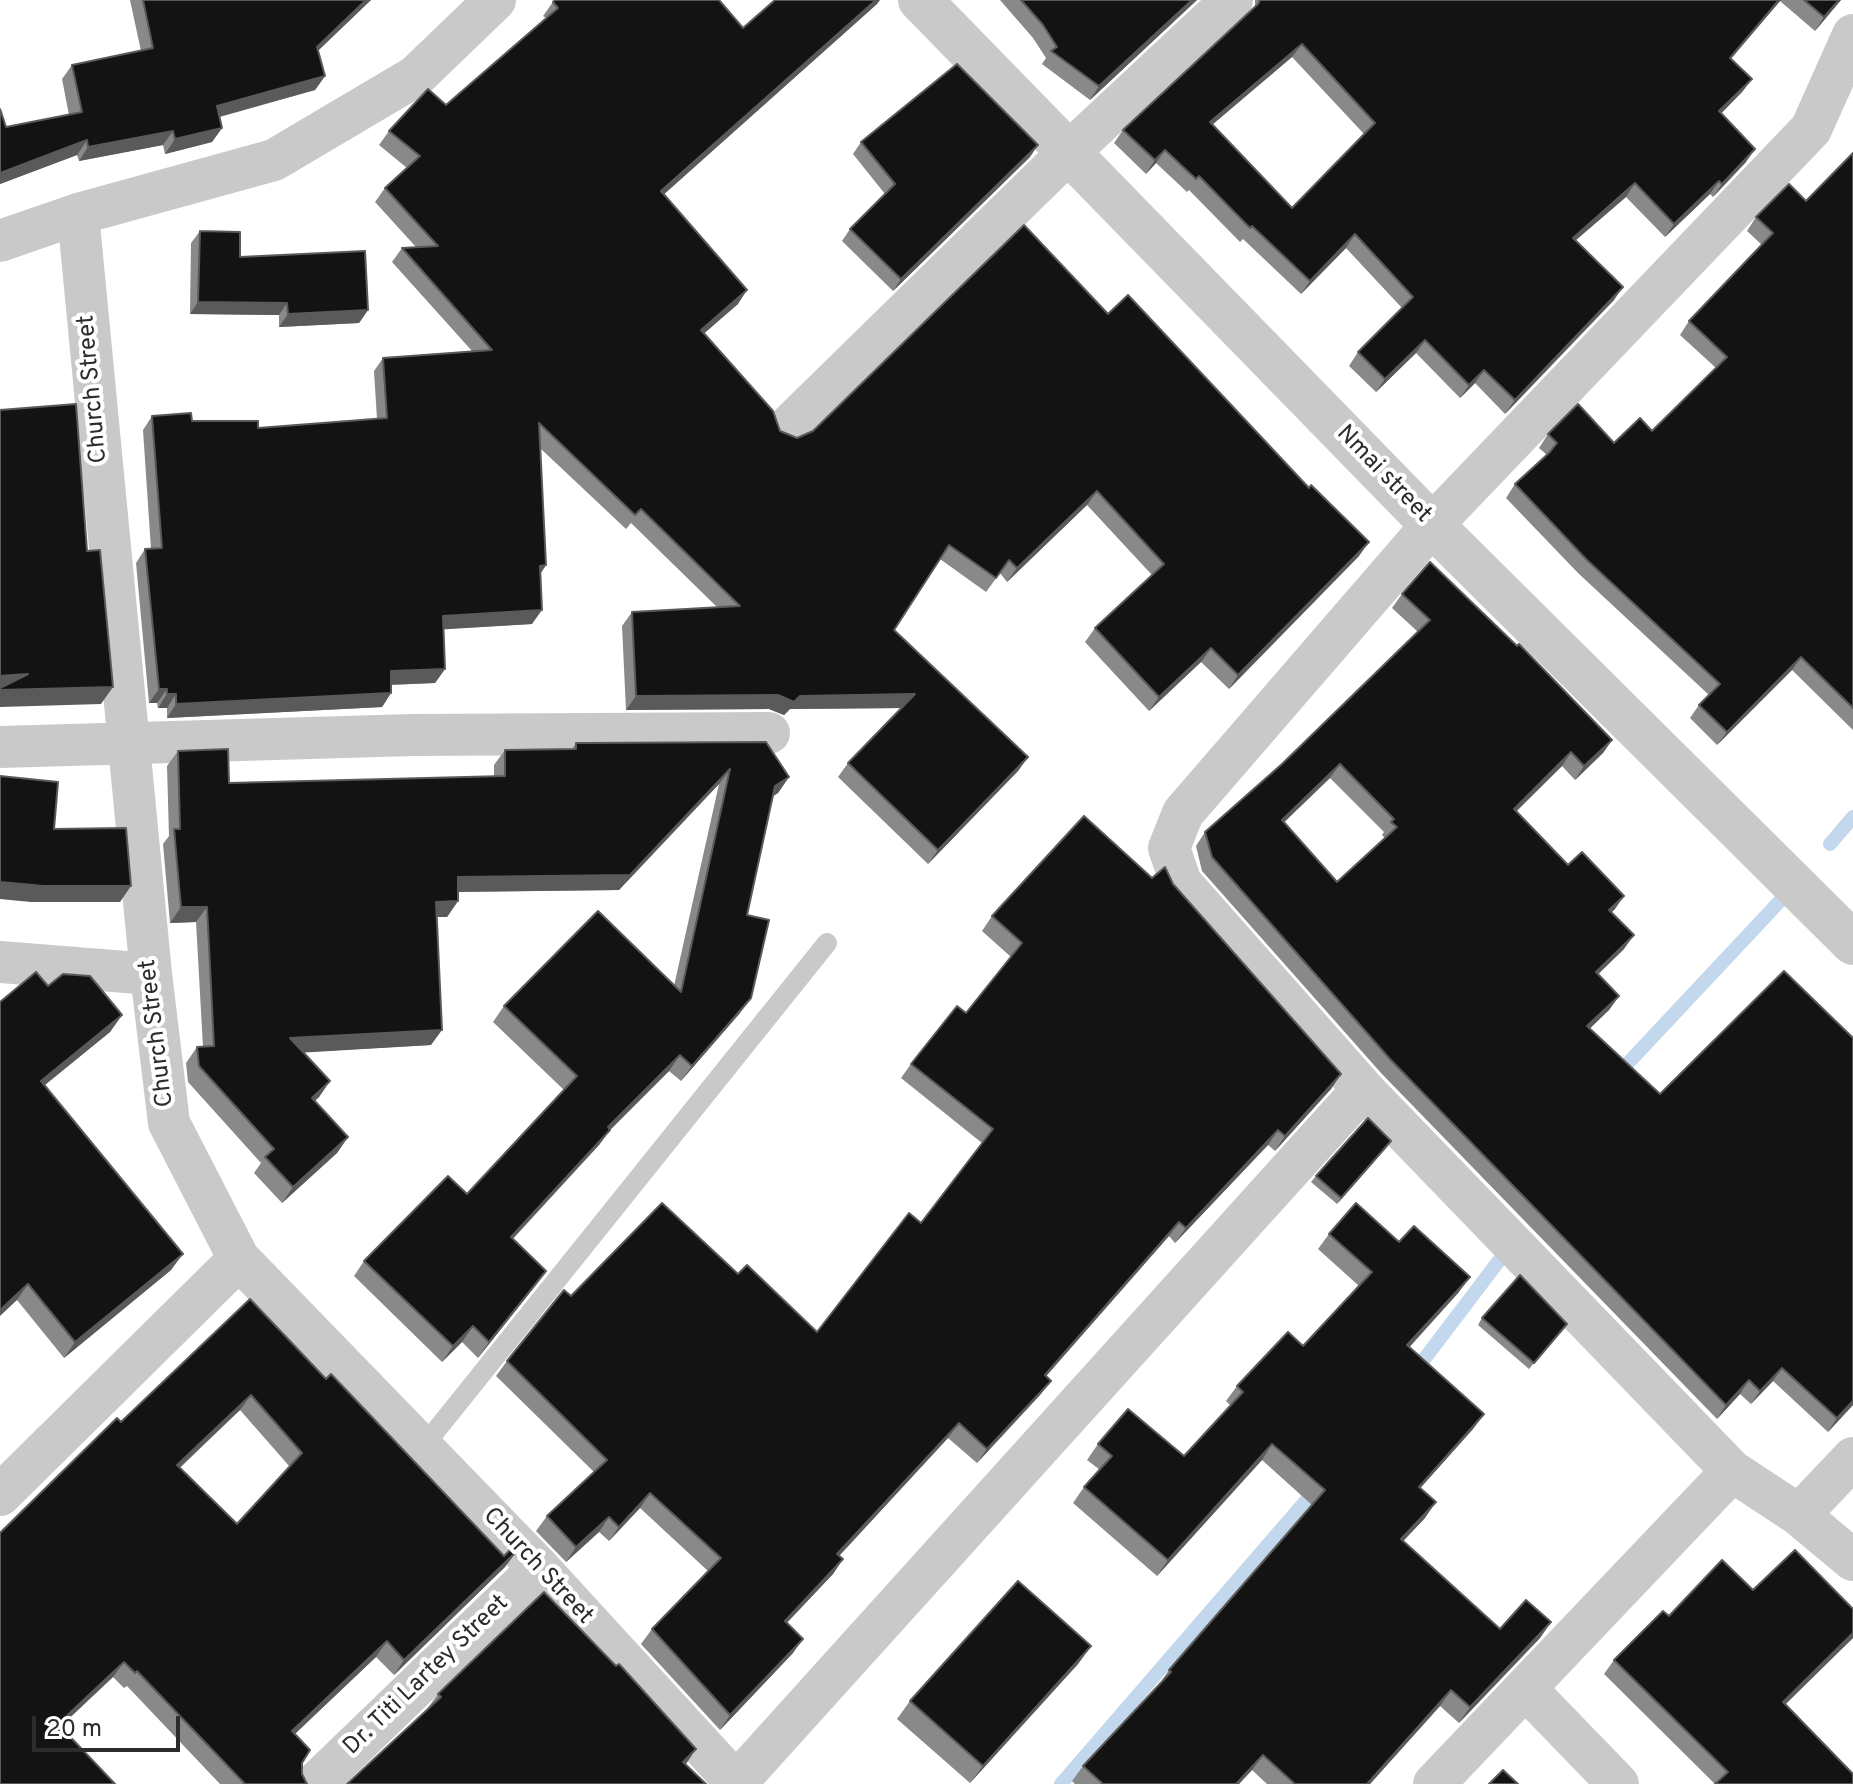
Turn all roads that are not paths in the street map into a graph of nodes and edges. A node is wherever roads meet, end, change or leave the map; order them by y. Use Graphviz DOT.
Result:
graph roads {
  1 [pos="495,0"];
  2 [pos="920,0"];
  3 [pos="1232,0"];
  4 [pos="1853,35"];
  5 [pos="1068,153"];
  6 [pos="78,214"];
  7 [pos="0,241"];
  8 [pos="787,428"];
  9 [pos="1432,525"];
  10 [pos="769,733"];
  11 [pos="128,740"];
  12 [pos="0,747"];
  13 [pos="827,943"];
  14 [pos="1853,943"];
  15 [pos="0,962"];
  16 [pos="151,974"];
  17 [pos="1363,1089"];
  18 [pos="239,1259"];
  19 [pos="422,1448"];
  20 [pos="1853,1458"];
  21 [pos="1732,1471"];
  22 [pos="0,1495"];
  23 [pos="1799,1515"];
  24 [pos="1853,1560"];
  25 [pos="539,1568"];
  26 [pos="1525,1688"];
  27 [pos="315,1784"];
  28 [pos="737,1784"];
  29 [pos="1434,1784"];
  30 [pos="1618,1784"];
  1 -- 6 [label="street"];
  2 -- 5 [label="street, Nmai street"];
  3 -- 5 [label="street"];
  4 -- 9 [label="street"];
  5 -- 8 [label="street"];
  5 -- 9 [label="street, Nmai street"];
  6 -- 7 [label="street"];
  6 -- 11 [label="street, Church Street"];
  9 -- 14 [label="street, Nmai street"];
  9 -- 17 [label="street"];
  10 -- 11 [label="street"];
  11 -- 12 [label="street"];
  11 -- 16 [label="street, Church Street"];
  13 -- 19 [label="lane"];
  15 -- 16 [label="street"];
  16 -- 18 [label="street, Church Street"];
  17 -- 21 [label="street"];
  17 -- 28 [label="street"];
  18 -- 19 [label="street, Church Street"];
  18 -- 22 [label="street"];
  19 -- 25 [label="street, Church Street"];
  20 -- 23 [label="street"];
  21 -- 23 [label="street"];
  21 -- 26 [label="street"];
  23 -- 24 [label="street"];
  25 -- 27 [label="street, Dr. Titi Lartey Street"];
  25 -- 28 [label="street, Church Street"];
  26 -- 29 [label="street"];
  26 -- 30 [label="street"];
}
